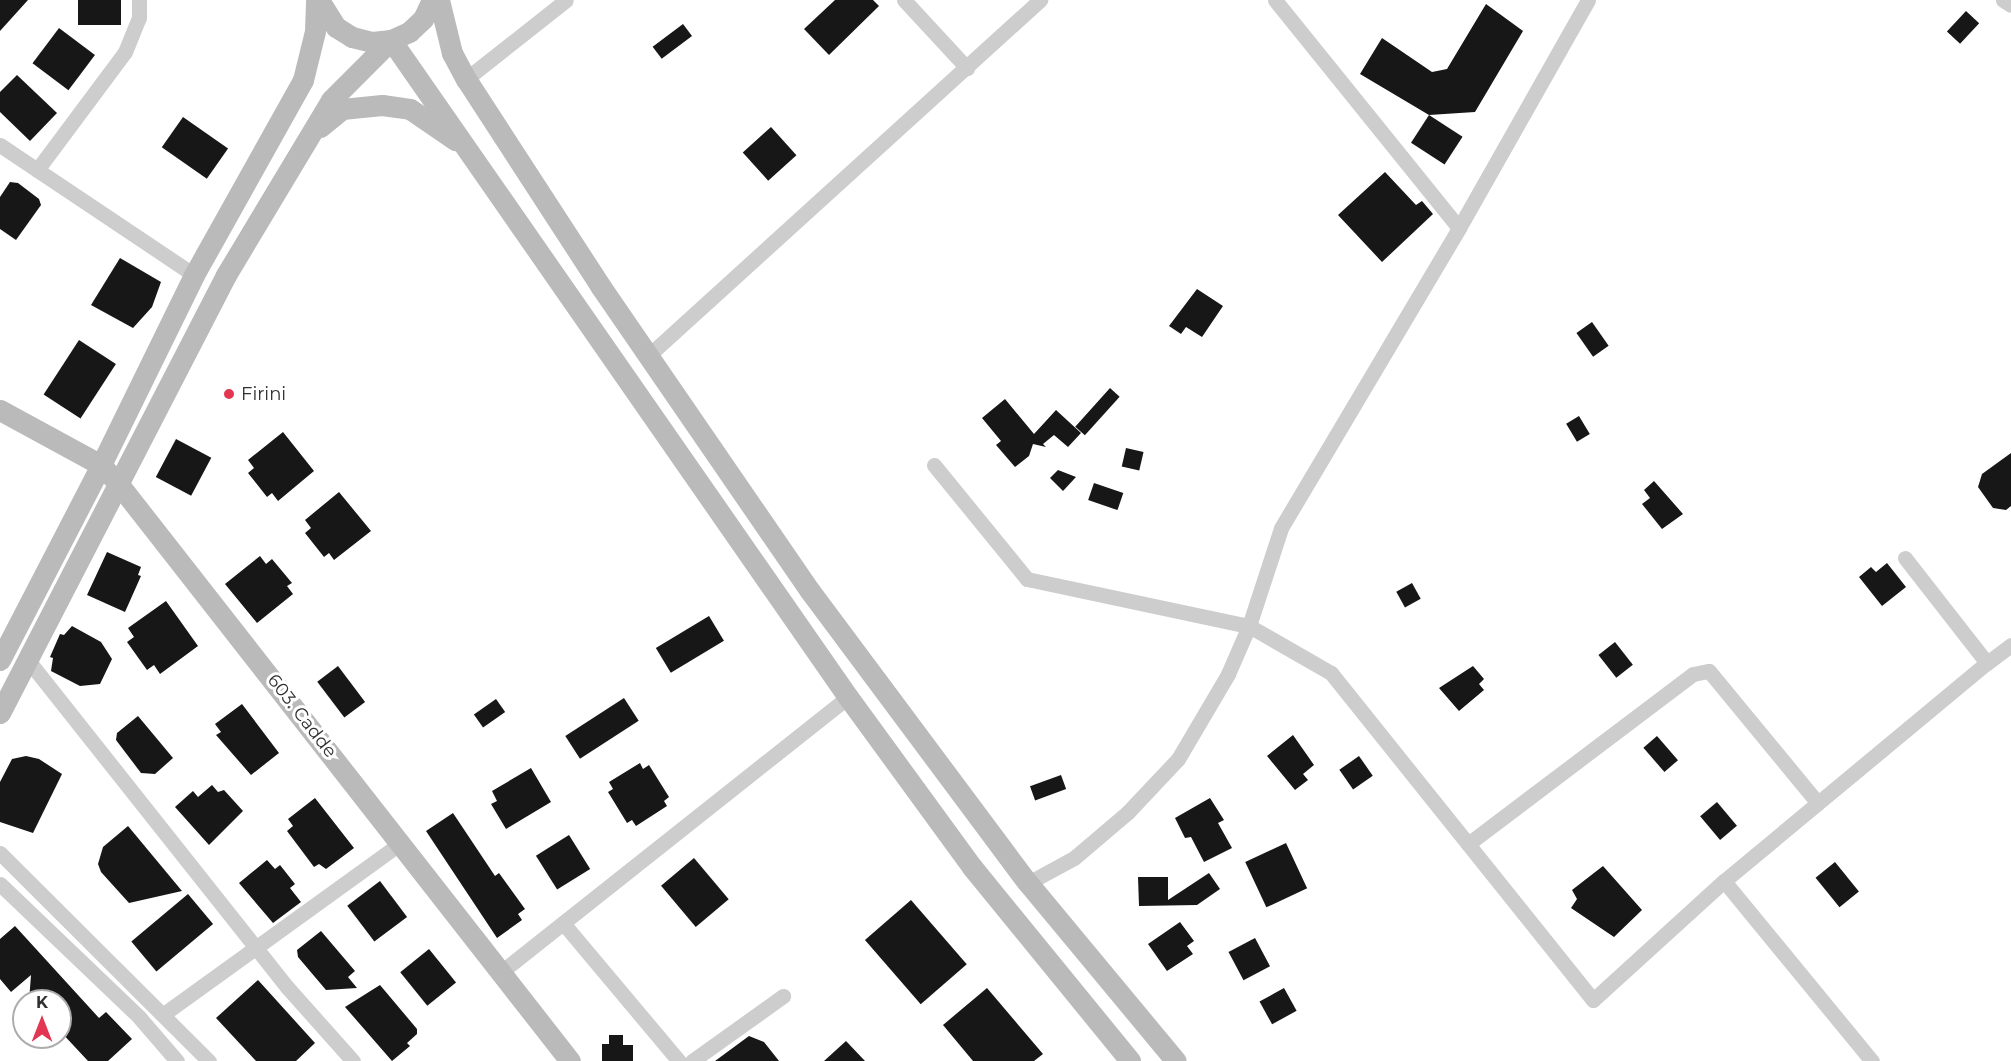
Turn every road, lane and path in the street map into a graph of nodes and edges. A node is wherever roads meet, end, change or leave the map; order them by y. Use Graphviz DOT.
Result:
graph roads {
  1 [pos="139,0"];
  2 [pos="318,0"];
  3 [pos="432,0"];
  4 [pos="439,0"];
  5 [pos="566,0"];
  6 [pos="903,0"];
  7 [pos="1040,0"];
  8 [pos="1275,0"];
  9 [pos="1588,0"];
  10 [pos="2003,0"];
  11 [pos="2011,5"];
  12 [pos="391,40"];
  13 [pos="967,68"];
  14 [pos="466,79"];
  15 [pos="308,138"];
  16 [pos="0,145"];
  17 [pos="469,150"];
  18 [pos="37,170"];
  19 [pos="1459,228"];
  20 [pos="194,275"];
  21 [pos="648,356"];
  22 [pos="0,410"];
  23 [pos="101,465"];
  24 [pos="934,465"];
  25 [pos="117,482"];
  26 [pos="1905,558"];
  27 [pos="1250,626"];
  28 [pos="2011,645"];
  29 [pos="27,659"];
  30 [pos="0,660"];
  31 [pos="1987,663"];
  32 [pos="848,697"];
  33 [pos="0,713"];
  34 [pos="1818,802"];
  35 [pos="401,843"];
  36 [pos="1468,844"];
  37 [pos="0,853"];
  38 [pos="1724,881"];
  39 [pos="1028,882"];
  40 [pos="0,884"];
  41 [pos="563,922"];
  42 [pos="255,947"];
  43 [pos="501,972"];
  44 [pos="783,996"];
  45 [pos="165,1013"];
  46 [pos="1119,1058"];
  47 [pos="177,1061"];
  48 [pos="209,1061"];
  49 [pos="353,1061"];
  50 [pos="570,1061"];
  51 [pos="679,1061"];
  52 [pos="692,1061"];
  53 [pos="1176,1061"];
  54 [pos="1872,1061"];
  1 -- 18 [label="street"];
  2 -- 12 [label="main road"];
  2 -- 20 [label="main road"];
  3 -- 12 [label="main road"];
  4 -- 14 [label="main road"];
  5 -- 14 [label="street"];
  6 -- 13 [label="street"];
  7 -- 13 [label="street"];
  8 -- 19 [label="street"];
  9 -- 19 [label="street"];
  10 -- 11 [label="street"];
  12 -- 15 [label="main road"];
  12 -- 17 [label="main road"];
  13 -- 21 [label="street"];
  14 -- 21 [label="main road"];
  15 -- 17 [label="main road"];
  15 -- 25 [label="main road"];
  16 -- 18 [label="street"];
  17 -- 32 [label="main road"];
  18 -- 20 [label="street"];
  19 -- 27 [label="street"];
  20 -- 23 [label="main road"];
  21 -- 39 [label="main road"];
  22 -- 23 [label="main road, 603. Cadde"];
  23 -- 25 [label="main road, 603. Cadde"];
  23 -- 30 [label="main road"];
  24 -- 27 [label="street"];
  25 -- 29 [label="main road"];
  25 -- 35 [label="main road, 603. Cadde"];
  26 -- 31 [label="street"];
  27 -- 36 [label="street"];
  27 -- 39 [label="street"];
  28 -- 31 [label="street"];
  29 -- 33 [label="main road"];
  29 -- 42 [label="street"];
  31 -- 34 [label="street"];
  32 -- 41 [label="street"];
  32 -- 46 [label="main road"];
  34 -- 36 [label="street"];
  34 -- 38 [label="street"];
  35 -- 42 [label="street"];
  35 -- 43 [label="main road, 603. Cadde"];
  36 -- 38 [label="street"];
  37 -- 45 [label="street"];
  38 -- 54 [label="street"];
  39 -- 53 [label="main road"];
  40 -- 47 [label="street"];
  41 -- 43 [label="street"];
  41 -- 51 [label="street"];
  42 -- 45 [label="street"];
  42 -- 49 [label="street"];
  43 -- 50 [label="main road, 603. Cadde"];
  44 -- 52 [label="street"];
  45 -- 48 [label="street"];
}
